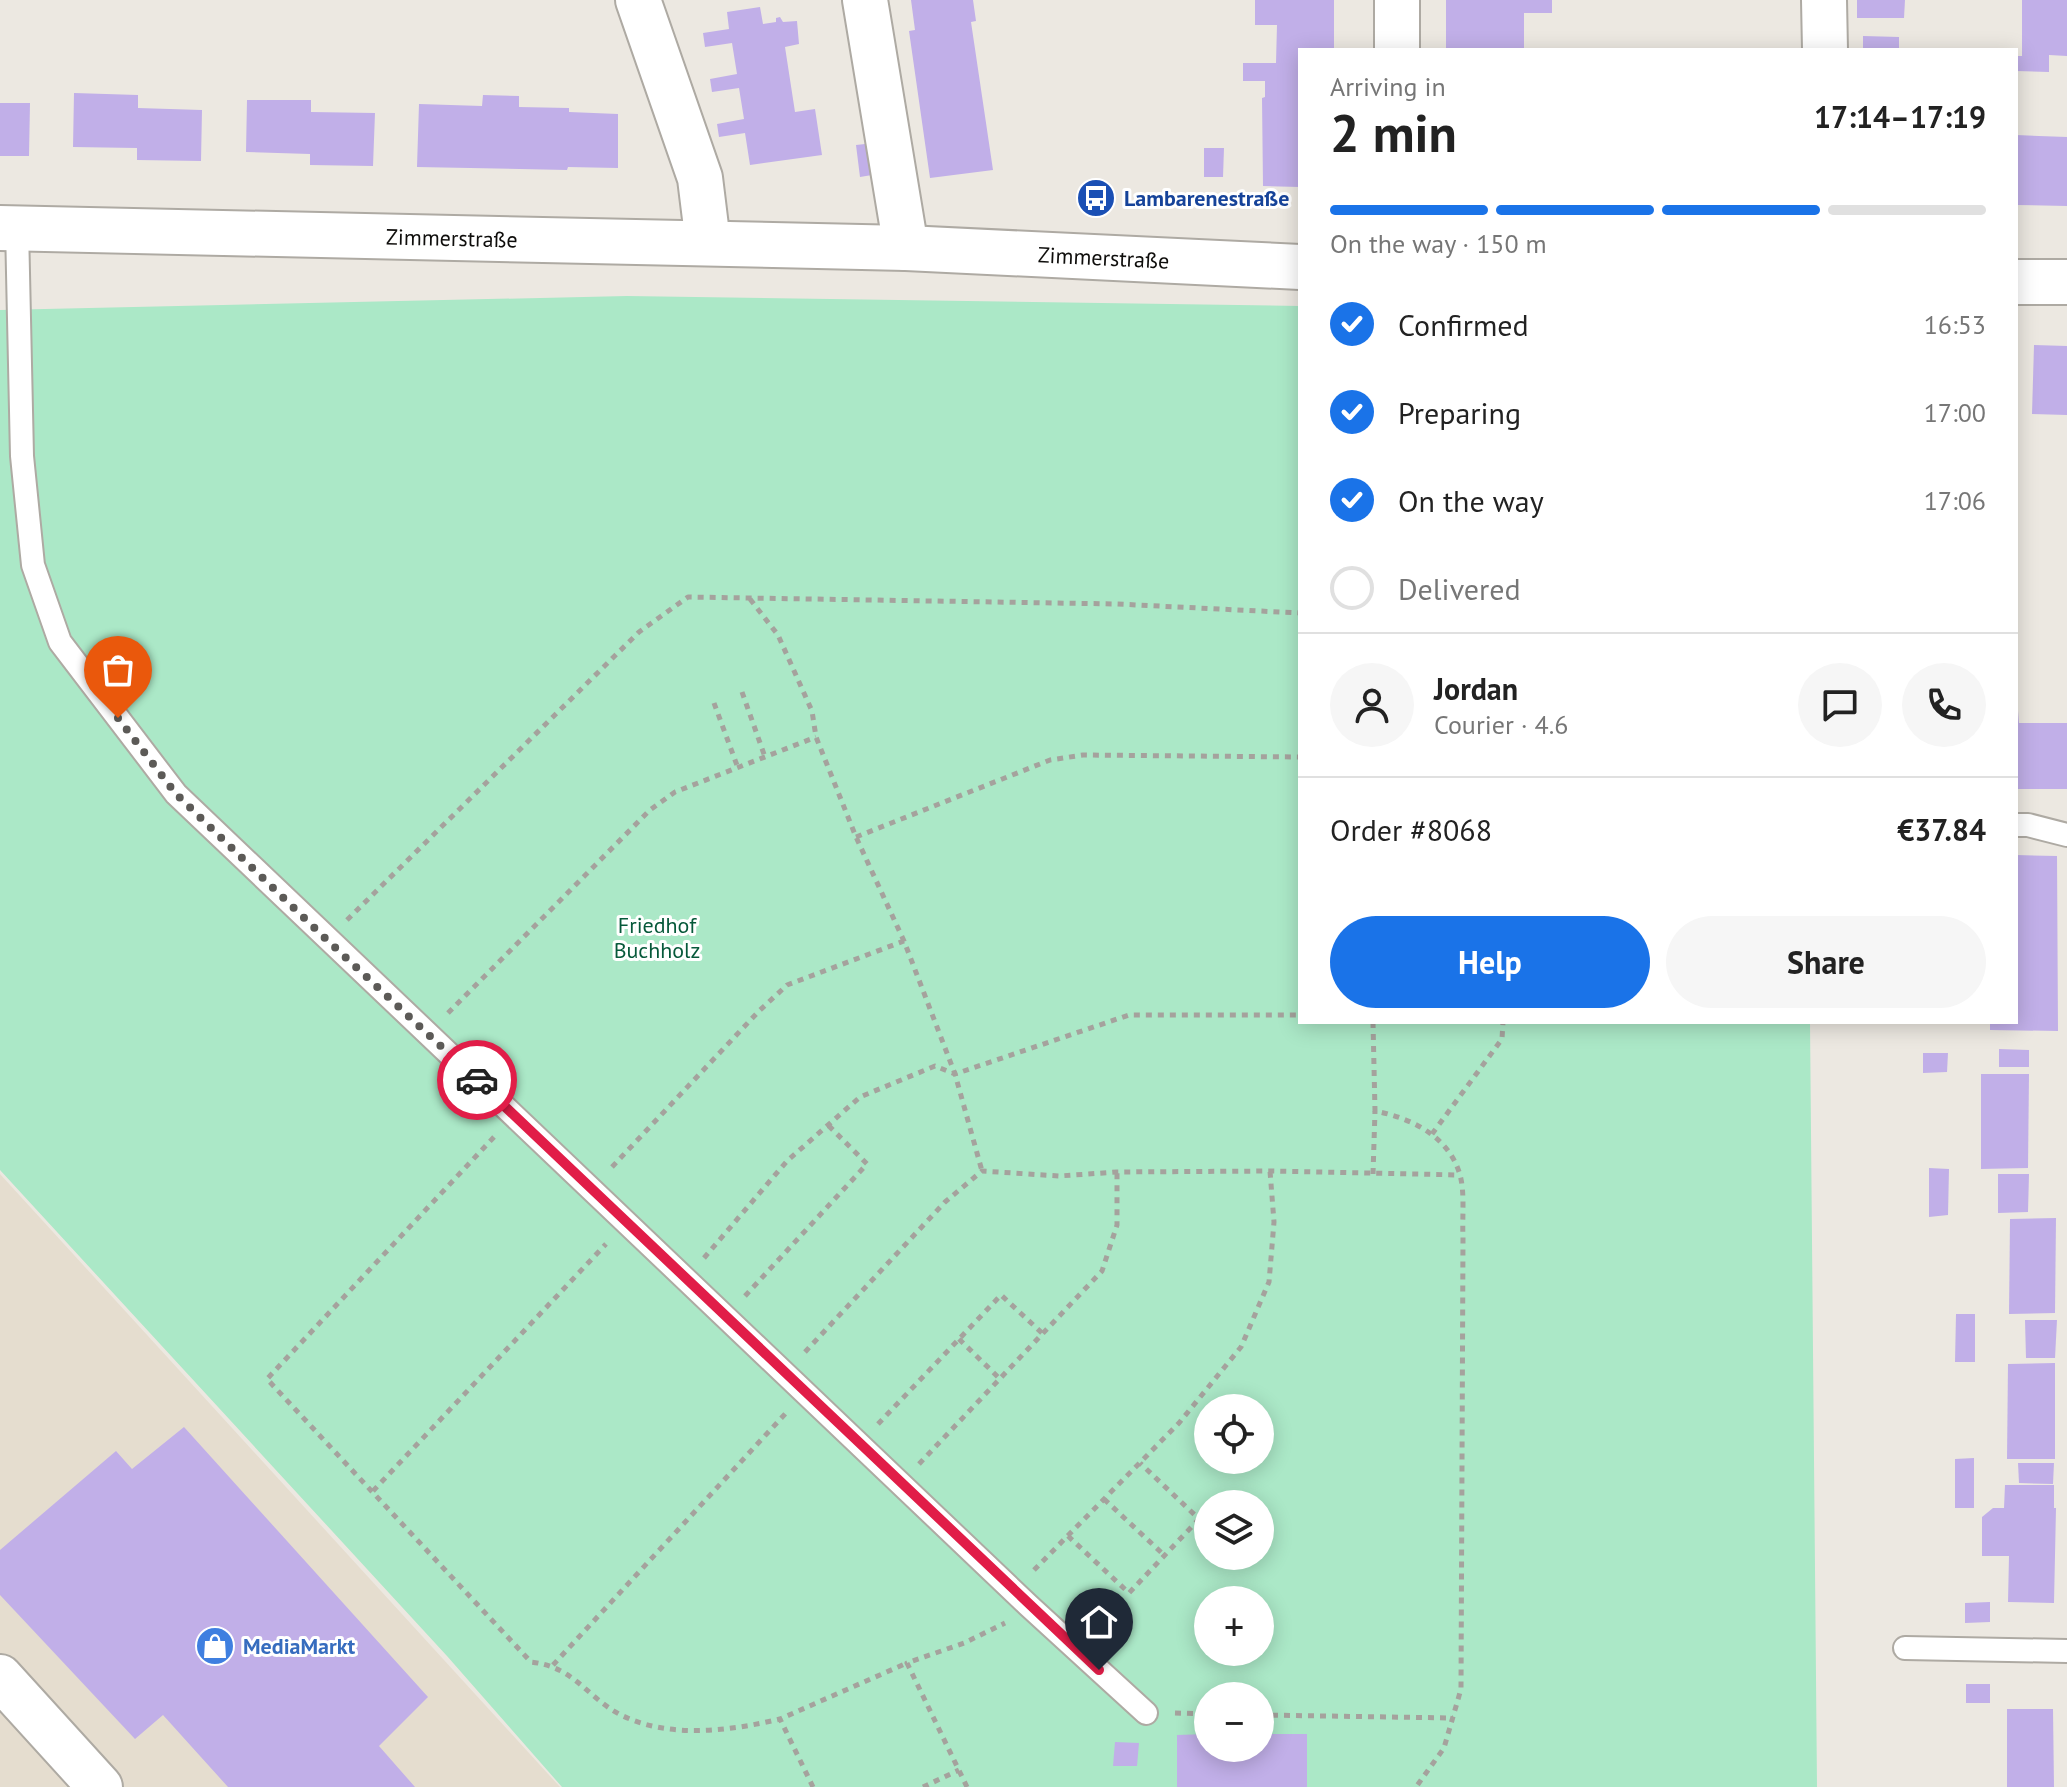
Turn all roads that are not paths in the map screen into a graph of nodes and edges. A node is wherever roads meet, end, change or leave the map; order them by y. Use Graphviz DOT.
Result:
graph roads {
  1 [pos="638,0"];
  2 [pos="865,0"];
  3 [pos="1397,0"];
  4 [pos="1824,0"];
  5 [pos="1397,48"];
  6 [pos="1825,48"];
  7 [pos="8,228"];
  8 [pos="708,243"];
  9 [pos="906,248"];
  10 [pos="1298,267"];
  11 [pos="2018,282"];
  12 [pos="2067,282"];
  13 [pos="2018,825"];
  14 [pos="2067,835"];
  15 [pos="1905,1648"];
  16 [pos="2067,1651"];
  17 [pos="0,1677"];
  18 [pos="1146,1713"];
  19 [pos="100,1787"];
  1 -- 8 [label="street"];
  2 -- 9 [label="street"];
  3 -- 5 [label="street"];
  4 -- 6 [label="street"];
  7 -- 8 [label="street, Zimmerstraße"];
  7 -- 18 [label="lane"];
  8 -- 9 [label="street, Zimmerstraße"];
  9 -- 10 [label="street, Zimmerstraße"];
  11 -- 12 [label="street"];
  13 -- 14 [label="lane"];
  15 -- 16 [label="lane"];
  17 -- 19 [label="street"];
}
